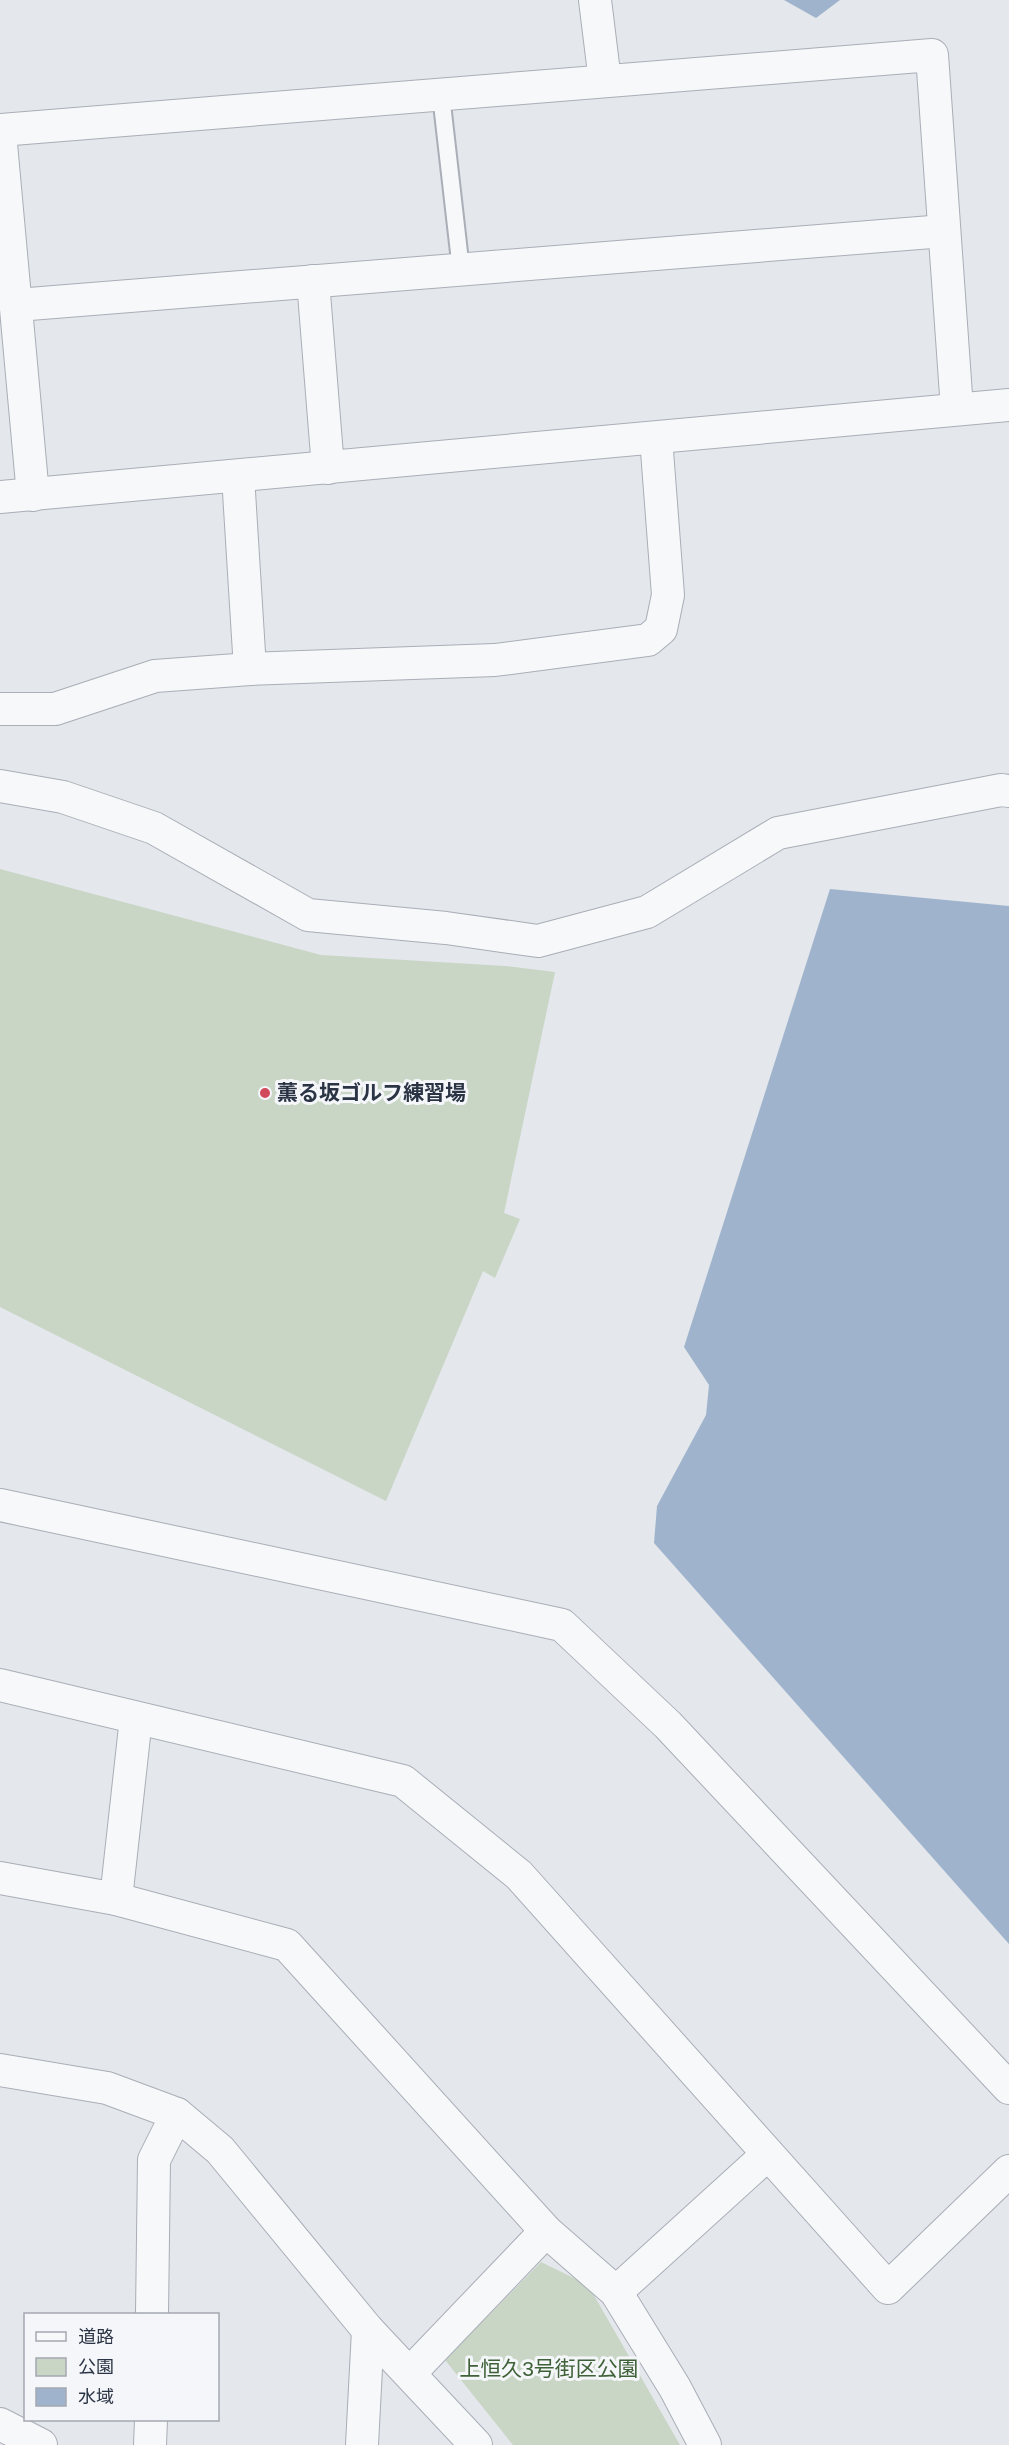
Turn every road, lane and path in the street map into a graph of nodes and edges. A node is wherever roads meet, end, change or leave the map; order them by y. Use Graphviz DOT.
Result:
graph roads {
  1 [pos="595,0"];
  2 [pos="605,81"];
  3 [pos="441,94"];
  4 [pos="0,132"];
  5 [pos="944,231"];
  6 [pos="461,270"];
  7 [pos="314,282"];
  8 [pos="17,305"];
  9 [pos="1009,405"];
  10 [pos="957,409"];
  11 [pos="656,438"];
  12 [pos="328,468"];
  13 [pos="238,476"];
  14 [pos="33,495"];
  15 [pos="0,497"];
  16 [pos="250,669"];
  17 [pos="0,709"];
  18 [pos="0,786"];
  19 [pos="1009,791"];
  20 [pos="0,1504"];
  21 [pos="0,1685"];
  22 [pos="136,1718"];
  23 [pos="0,1878"];
  24 [pos="116,1899"];
  25 [pos="0,2070"];
  26 [pos="1009,2088"];
  27 [pos="177,2114"];
  28 [pos="768,2154"];
  29 [pos="1009,2171"];
  30 [pos="546,2231"];
  31 [pos="616,2292"];
  32 [pos="152,2313"];
  33 [pos="368,2330"];
  34 [pos="410,2373"];
  35 [pos="151,2421"];
  36 [pos="0,2424"];
  37 [pos="41,2445"];
  38 [pos="150,2445"];
  39 [pos="363,2445"];
  40 [pos="476,2445"];
  41 [pos="705,2445"];
  1 -- 2 [label="street"];
  2 -- 3 [label="street"];
  2 -- 5 [label="street"];
  3 -- 4 [label="street"];
  3 -- 6 [label="lane"];
  4 -- 8 [label="street"];
  5 -- 6 [label="street"];
  5 -- 10 [label="street"];
  6 -- 7 [label="street"];
  7 -- 8 [label="street"];
  7 -- 12 [label="street"];
  8 -- 14 [label="street"];
  9 -- 10 [label="street"];
  10 -- 11 [label="street"];
  11 -- 12 [label="street"];
  11 -- 16 [label="street"];
  12 -- 13 [label="street"];
  13 -- 14 [label="street"];
  13 -- 16 [label="street"];
  14 -- 15 [label="street"];
  16 -- 17 [label="street"];
  18 -- 19 [label="street"];
  20 -- 26 [label="street"];
  21 -- 22 [label="street"];
  22 -- 24 [label="street"];
  22 -- 28 [label="street"];
  23 -- 24 [label="street"];
  24 -- 30 [label="street"];
  25 -- 27 [label="street"];
  27 -- 32 [label="street"];
  27 -- 33 [label="street"];
  28 -- 29 [label="street"];
  28 -- 31 [label="street"];
  30 -- 31 [label="street"];
  30 -- 34 [label="street"];
  31 -- 41 [label="street"];
  33 -- 34 [label="street"];
  33 -- 39 [label="street"];
  34 -- 40 [label="street"];
  35 -- 38 [label="street"];
  36 -- 37 [label="street"];
}
